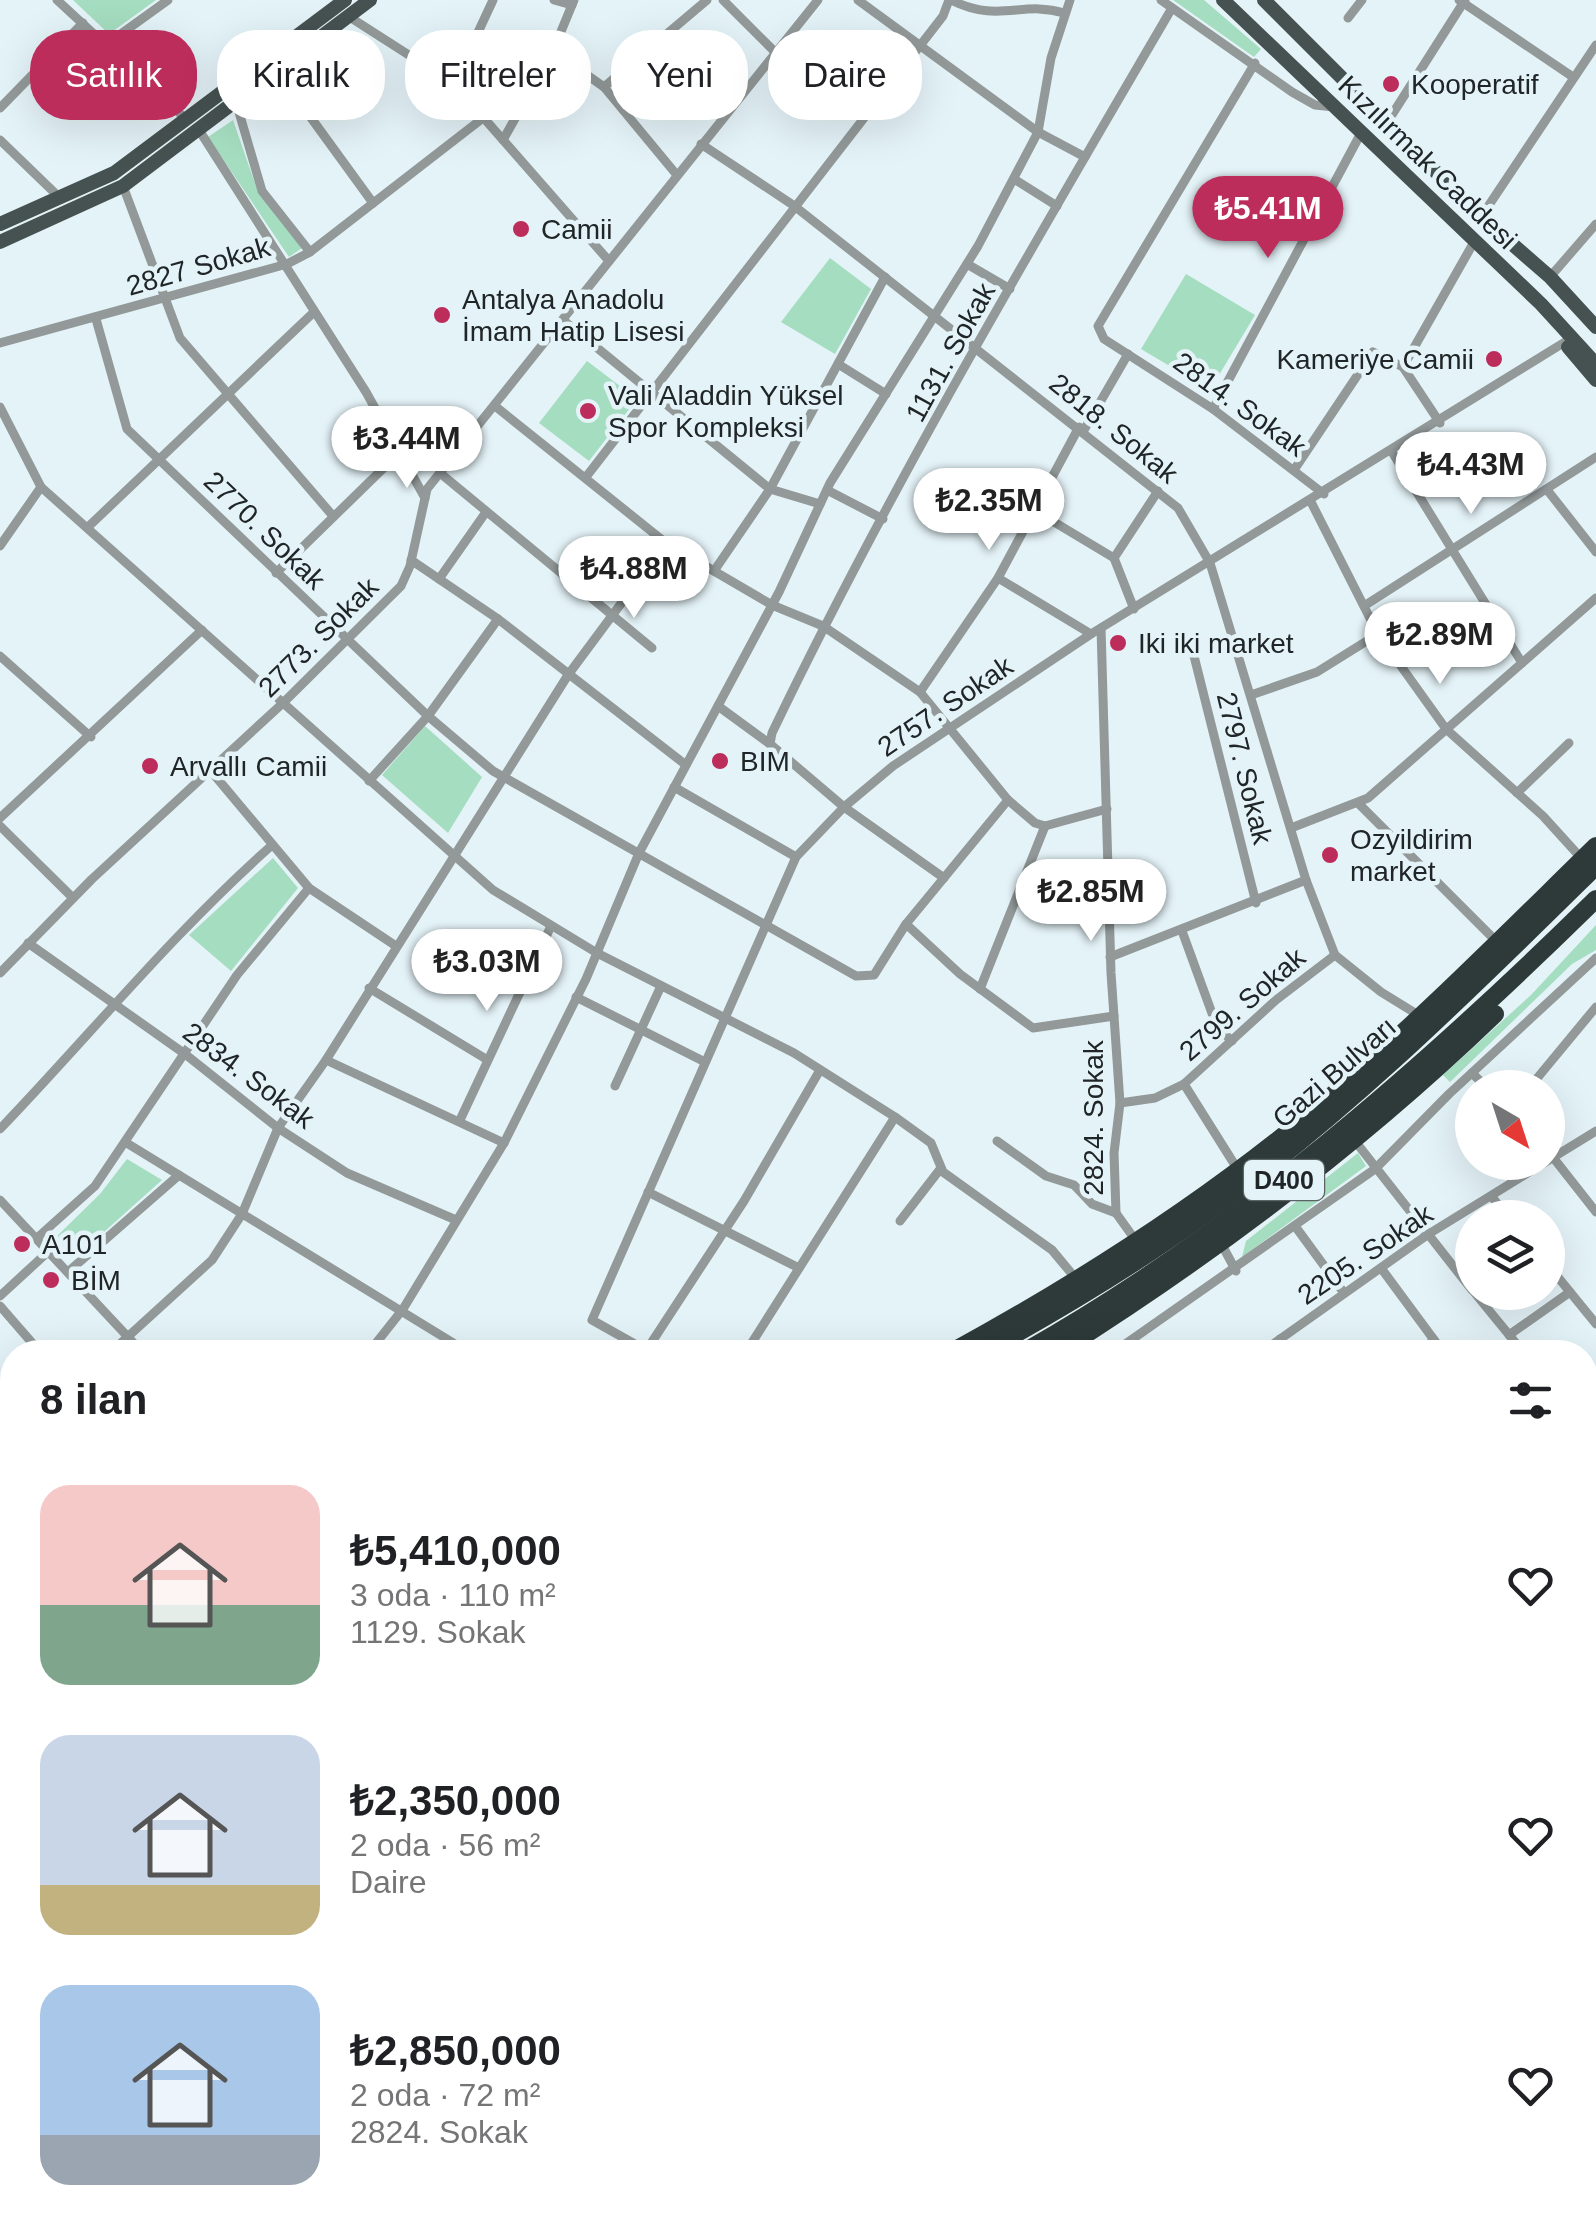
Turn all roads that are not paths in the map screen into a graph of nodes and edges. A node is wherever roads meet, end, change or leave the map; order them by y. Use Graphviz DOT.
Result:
graph roads {
  1 [pos="57,0"];
  2 [pos="168,0"];
  3 [pos="344,0"];
  4 [pos="370,0"];
  5 [pos="493,0"];
  6 [pos="554,0"];
  7 [pos="707,0"];
  8 [pos="723,0"];
  9 [pos="818,0"];
  10 [pos="858,0"];
  11 [pos="950,0"];
  12 [pos="1070,0"];
  13 [pos="1161,0"];
  14 [pos="1223,0"];
  15 [pos="1264,0"];
  16 [pos="1362,0"];
  17 [pos="1463,1"];
  18 [pos="573,3"];
  19 [pos="1172,8"];
  20 [pos="1064,13"];
  21 [pos="348,16"];
  22 [pos="1348,18"];
  23 [pos="83,23"];
  24 [pos="91,30"];
  25 [pos="126,30"];
  26 [pos="330,30"];
  27 [pos="479,30"];
  28 [pos="562,30"];
  29 [pos="794,30"];
  30 [pos="899,30"];
  31 [pos="922,41"];
  32 [pos="768,45"];
  33 [pos="1596,45"];
  34 [pos="922,47"];
  35 [pos="405,53"];
  36 [pos="768,63"];
  37 [pos="1255,64"];
  38 [pos="1573,76"];
  39 [pos="591,78"];
  40 [pos="604,87"];
  41 [pos="1334,107"];
  42 [pos="0,108"];
  43 [pos="217,112"];
  44 [pos="188,120"];
  45 [pos="241,120"];
  46 [pos="314,120"];
  47 [pos="481,120"];
  48 [pos="486,120"];
  49 [pos="514,120"];
  50 [pos="860,120"];
  51 [pos="1388,121"];
  52 [pos="193,125"];
  53 [pos="1038,132"];
  54 [pos="1361,133"];
  55 [pos="0,140"];
  56 [pos="503,140"];
  57 [pos="702,144"];
  58 [pos="1085,157"];
  59 [pos="676,174"];
  60 [pos="1014,178"];
  61 [pos="123,186"];
  62 [pos="60,198"];
  63 [pos="373,203"];
  64 [pos="793,205"];
  65 [pos="1057,206"];
  66 [pos="1481,217"];
  67 [pos="0,224"];
  68 [pos="1596,224"];
  69 [pos="0,242"];
  70 [pos="1474,242"];
  71 [pos="310,252"];
  72 [pos="609,261"];
  73 [pos="286,264"];
  74 [pos="966,264"];
  75 [pos="885,277"];
  76 [pos="1550,277"];
  77 [pos="1010,289"];
  78 [pos="163,300"];
  79 [pos="1541,304"];
  80 [pos="314,312"];
  81 [pos="1596,315"];
  82 [pos="934,316"];
  83 [pos="96,319"];
  84 [pos="563,320"];
  85 [pos="1596,327"];
  86 [pos="1565,342"];
  87 [pos="0,343"];
  88 [pos="978,348"];
  89 [pos="1128,354"];
  90 [pos="838,364"];
  91 [pos="1596,364"];
  92 [pos="1403,367"];
  93 [pos="1596,380"];
  94 [pos="227,391"];
  95 [pos="651,392"];
  96 [pos="886,394"];
  97 [pos="495,406"];
  98 [pos="0,407"];
  99 [pos="1213,409"];
  100 [pos="1440,423"];
  101 [pos="1081,429"];
  102 [pos="1392,452"];
  103 [pos="398,454"];
  104 [pos="1596,456"];
  105 [pos="158,459"];
  106 [pos="1294,470"];
  107 [pos="440,473"];
  108 [pos="586,477"];
  109 [pos="41,487"];
  110 [pos="770,489"];
  111 [pos="827,490"];
  112 [pos="1548,491"];
  113 [pos="1158,492"];
  114 [pos="1324,494"];
  115 [pos="425,498"];
  116 [pos="1311,502"];
  117 [pos="820,504"];
  118 [pos="1034,510"];
  119 [pos="486,512"];
  120 [pos="333,516"];
  121 [pos="883,520"];
  122 [pos="88,527"];
  123 [pos="666,542"];
  124 [pos="0,546"];
  125 [pos="1453,552"];
  126 [pos="1596,552"];
  127 [pos="1114,558"];
  128 [pos="412,560"];
  129 [pos="1210,563"];
  130 [pos="714,571"];
  131 [pos="276,573"];
  132 [pos="998,578"];
  133 [pos="439,579"];
  134 [pos="1596,598"];
  135 [pos="772,605"];
  136 [pos="1364,606"];
  137 [pos="1134,608"];
  138 [pos="613,616"];
  139 [pos="498,619"];
  140 [pos="824,626"];
  141 [pos="1101,628"];
  142 [pos="202,630"];
  143 [pos="1091,634"];
  144 [pos="1378,634"];
  145 [pos="346,640"];
  146 [pos="1191,644"];
  147 [pos="652,648"];
  148 [pos="0,656"];
  149 [pos="1522,663"];
  150 [pos="568,676"];
  151 [pos="920,692"];
  152 [pos="1251,696"];
  153 [pos="283,703"];
  154 [pos="718,706"];
  155 [pos="428,716"];
  156 [pos="1446,730"];
  157 [pos="950,731"];
  158 [pos="91,737"];
  159 [pos="1569,743"];
  160 [pos="770,744"];
  161 [pos="686,765"];
  162 [pos="211,771"];
  163 [pos="504,778"];
  164 [pos="370,781"];
  165 [pos="674,787"];
  166 [pos="1517,793"];
  167 [pos="1008,800"];
  168 [pos="1358,803"];
  169 [pos="844,806"];
  170 [pos="1107,809"];
  171 [pos="0,822"];
  172 [pos="1045,826"];
  173 [pos="1292,828"];
  174 [pos="271,846"];
  175 [pos="639,853"];
  176 [pos="451,856"];
  177 [pos="796,856"];
  178 [pos="1591,857"];
  179 [pos="944,878"];
  180 [pos="1306,880"];
  181 [pos="309,888"];
  182 [pos="73,898"];
  183 [pos="1596,898"];
  184 [pos="1256,903"];
  185 [pos="1596,916"];
  186 [pos="906,924"];
  187 [pos="765,925"];
  188 [pos="551,926"];
  189 [pos="1182,931"];
  190 [pos="1496,941"];
  191 [pos="28,942"];
  192 [pos="396,946"];
  193 [pos="597,952"];
  194 [pos="1336,954"];
  195 [pos="1557,954"];
  196 [pos="1110,957"];
  197 [pos="1596,958"];
  198 [pos="0,973"];
  199 [pos="1519,974"];
  200 [pos="661,986"];
  201 [pos="369,988"];
  202 [pos="1470,989"];
  203 [pos="980,990"];
  204 [pos="576,997"];
  205 [pos="1596,1006"];
  206 [pos="116,1007"];
  207 [pos="1498,1012"];
  208 [pos="1114,1016"];
  209 [pos="1420,1016"];
  210 [pos="724,1018"];
  211 [pos="640,1029"];
  212 [pos="1232,1041"];
  213 [pos="185,1054"];
  214 [pos="326,1060"];
  215 [pos="486,1060"];
  216 [pos="705,1062"];
  217 [pos="820,1070"];
  218 [pos="1475,1070"];
  219 [pos="1544,1070"];
  220 [pos="1432,1074"];
  221 [pos="1184,1084"];
  222 [pos="614,1086"];
  223 [pos="1455,1089"];
  224 [pos="1449,1094"];
  225 [pos="1120,1103"];
  226 [pos="895,1117"];
  227 [pos="460,1120"];
  228 [pos="278,1128"];
  229 [pos="0,1129"];
  230 [pos="1596,1131"];
  231 [pos="1356,1140"];
  232 [pos="997,1141"];
  233 [pos="125,1142"];
  234 [pos="504,1142"];
  235 [pos="1565,1147"];
  236 [pos="941,1168"];
  237 [pos="1376,1169"];
  238 [pos="1238,1170"];
  239 [pos="1565,1172"];
  240 [pos="179,1175"];
  241 [pos="1516,1180"];
  242 [pos="648,1192"];
  243 [pos="1492,1198"];
  244 [pos="0,1200"];
  245 [pos="1596,1212"];
  246 [pos="1116,1213"];
  247 [pos="242,1214"];
  248 [pos="456,1220"];
  249 [pos="900,1221"];
  250 [pos="1295,1226"];
  251 [pos="725,1231"];
  252 [pos="1428,1236"];
  253 [pos="37,1238"];
  254 [pos="1136,1241"];
  255 [pos="1222,1245"];
  256 [pos="50,1250"];
  257 [pos="799,1268"];
  258 [pos="1381,1268"];
  259 [pos="1236,1270"];
  260 [pos="1455,1270"];
  261 [pos="68,1272"];
  262 [pos="1078,1280"];
  263 [pos="1565,1286"];
  264 [pos="1570,1292"];
  265 [pos="1344,1293"];
  266 [pos="0,1296"];
  267 [pos="0,1306"];
  268 [pos="403,1309"];
  269 [pos="1488,1310"];
  270 [pos="1596,1324"];
  271 [pos="1509,1335"];
  272 [pos="128,1338"];
  273 [pos="1280,1339"];
  274 [pos="33,1340"];
  275 [pos="126,1340"];
  276 [pos="378,1340"];
  277 [pos="450,1340"];
  278 [pos="626,1340"];
  279 [pos="655,1340"];
  280 [pos="754,1340"];
  281 [pos="973,1340"];
  282 [pos="1005,1340"];
  283 [pos="1045,1340"];
  284 [pos="1076,1340"];
  285 [pos="1130,1340"];
  286 [pos="1434,1340"];
  287 [pos="1513,1340"];
  1 -- 23 [label="street"];
  2 -- 25 [label="street"];
  3 -- 52 [label="main road"];
  4 -- 21 [label="main road"];
  5 -- 27 [label="street"];
  6 -- 18 [label="street"];
  7 -- 40 [label="street"];
  8 -- 32 [label="street"];
  9 -- 29 [label="street, 2773. Sokak"];
  10 -- 30 [label="street"];
  11 -- 20 [label="street"];
  11 -- 31 [label="street"];
  12 -- 20 [label="street"];
  13 -- 19 [label="street"];
  14 -- 41 [label="main road, Kızılırmak Caddesi"];
  15 -- 51 [label="main road, Kızılırmak Caddesi"];
  16 -- 22 [label="street"];
  17 -- 38 [label="street"];
  17 -- 51 [label="street"];
  18 -- 28 [label="street"];
  19 -- 37 [label="street"];
  19 -- 58 [label="street, 1131. Sokak"];
  20 -- 53 [label="street"];
  21 -- 26 [label="main road"];
  21 -- 35 [label="street"];
  23 -- 24 [label="street"];
  23 -- 42 [label="street"];
  33 -- 38 [label="street"];
  34 -- 53 [label="street"];
  36 -- 57 [label="street, 2773. Sokak"];
  37 -- 41 [label="street"];
  37 -- 89 [label="street, 2814. Sokak"];
  38 -- 66 [label="street"];
  39 -- 40 [label="street"];
  40 -- 59 [label="street"];
  41 -- 54 [label="main road, Kızılırmak Caddesi"];
  43 -- 52 [label="main road"];
  44 -- 52 [label="street"];
  45 -- 71 [label="street"];
  46 -- 63 [label="street"];
  47 -- 63 [label="street, 2827 Sokak"];
  48 -- 56 [label="street"];
  49 -- 56 [label="street"];
  50 -- 64 [label="street"];
  51 -- 66 [label="main road, Kızılırmak Caddesi"];
  52 -- 61 [label="main road"];
  52 -- 62 [label="main road"];
  52 -- 73 [label="street"];
  53 -- 58 [label="street"];
  53 -- 60 [label="street"];
  54 -- 70 [label="main road, Kızılırmak Caddesi"];
  54 -- 99 [label="street"];
  55 -- 62 [label="street"];
  56 -- 72 [label="street"];
  57 -- 59 [label="street, 2773. Sokak"];
  57 -- 64 [label="street, 2818. Sokak"];
  58 -- 65 [label="street, 1131. Sokak"];
  59 -- 72 [label="street, 2773. Sokak"];
  60 -- 65 [label="street"];
  60 -- 74 [label="street"];
  61 -- 69 [label="main road"];
  61 -- 78 [label="street"];
  62 -- 67 [label="main road"];
  63 -- 71 [label="street, 2827 Sokak"];
  64 -- 75 [label="street, 2818. Sokak"];
  64 -- 95 [label="street"];
  65 -- 77 [label="street, 1131. Sokak"];
  66 -- 76 [label="main road, Kızılırmak Caddesi"];
  68 -- 76 [label="street"];
  70 -- 79 [label="main road, Kızılırmak Caddesi"];
  70 -- 92 [label="street"];
  71 -- 73 [label="street, 2827 Sokak"];
  72 -- 84 [label="street, 2773. Sokak"];
  73 -- 78 [label="street, 2827 Sokak"];
  73 -- 80 [label="street"];
  74 -- 77 [label="street"];
  74 -- 82 [label="street"];
  75 -- 82 [label="street, 2818. Sokak"];
  75 -- 90 [label="street"];
  76 -- 81 [label="main road"];
  76 -- 85 [label="main road, Kızılırmak Caddesi"];
  77 -- 88 [label="street, 1131. Sokak"];
  78 -- 83 [label="street, 2827 Sokak"];
  78 -- 94 [label="street"];
  79 -- 86 [label="main road"];
  79 -- 91 [label="main road, Kızılırmak Caddesi"];
  80 -- 94 [label="street"];
  80 -- 103 [label="street"];
  82 -- 88 [label="street, 2818. Sokak"];
  82 -- 96 [label="street"];
  83 -- 87 [label="street, 2827 Sokak"];
  83 -- 105 [label="street, 2770. Sokak"];
  84 -- 95 [label="street"];
  84 -- 97 [label="street, 2773. Sokak"];
  86 -- 93 [label="main road"];
  86 -- 100 [label="street, 2757. Sokak"];
  88 -- 101 [label="street, 2818. Sokak"];
  88 -- 121 [label="street, 1131. Sokak"];
  89 -- 99 [label="street, 2814. Sokak"];
  89 -- 101 [label="street"];
  90 -- 96 [label="street"];
  90 -- 110 [label="street"];
  92 -- 100 [label="street"];
  92 -- 106 [label="street"];
  94 -- 105 [label="street"];
  94 -- 120 [label="street"];
  95 -- 108 [label="street"];
  95 -- 110 [label="street"];
  96 -- 111 [label="street"];
  97 -- 107 [label="street, 2773. Sokak"];
  97 -- 108 [label="street"];
  98 -- 109 [label="street"];
  99 -- 106 [label="street, 2814. Sokak"];
  100 -- 102 [label="street, 2757. Sokak"];
  101 -- 113 [label="street, 2818. Sokak"];
  101 -- 118 [label="street"];
  102 -- 114 [label="street, 2757. Sokak"];
  102 -- 125 [label="street"];
  103 -- 115 [label="street"];
  103 -- 120 [label="street"];
  104 -- 112 [label="street"];
  105 -- 122 [label="street"];
  105 -- 131 [label="street, 2770. Sokak"];
  106 -- 114 [label="street, 2814. Sokak"];
  107 -- 115 [label="street, 2773. Sokak"];
  107 -- 119 [label="street"];
  108 -- 123 [label="street"];
  109 -- 122 [label="street"];
  109 -- 124 [label="street"];
  110 -- 117 [label="street"];
  110 -- 130 [label="street"];
  111 -- 117 [label="street"];
  111 -- 121 [label="street"];
  112 -- 125 [label="street"];
  112 -- 126 [label="street"];
  113 -- 127 [label="street"];
  113 -- 129 [label="street, 2818. Sokak"];
  114 -- 116 [label="street, 2757. Sokak"];
  115 -- 128 [label="street, 2773. Sokak"];
  116 -- 129 [label="street, 2757. Sokak"];
  116 -- 136 [label="street"];
  117 -- 135 [label="street"];
  118 -- 127 [label="street"];
  118 -- 132 [label="street"];
  119 -- 133 [label="street"];
  119 -- 138 [label="street"];
  120 -- 131 [label="street"];
  121 -- 140 [label="street, 1131. Sokak"];
  122 -- 142 [label="street"];
  123 -- 130 [label="street"];
  123 -- 138 [label="street"];
  125 -- 136 [label="street"];
  125 -- 149 [label="street"];
  127 -- 137 [label="street"];
  128 -- 133 [label="street"];
  128 -- 145 [label="street, 2773. Sokak"];
  129 -- 137 [label="street, 2757. Sokak"];
  129 -- 152 [label="street, 2818. Sokak"];
  130 -- 135 [label="street"];
  131 -- 145 [label="street, 2770. Sokak"];
  132 -- 143 [label="street"];
  132 -- 151 [label="street"];
  133 -- 139 [label="street"];
  134 -- 149 [label="street"];
  135 -- 140 [label="street"];
  135 -- 154 [label="street"];
  136 -- 144 [label="street"];
  137 -- 141 [label="street, 2757. Sokak"];
  138 -- 147 [label="street"];
  138 -- 150 [label="street"];
  139 -- 150 [label="street"];
  139 -- 155 [label="street"];
  140 -- 151 [label="street"];
  140 -- 160 [label="street, 1131. Sokak"];
  141 -- 143 [label="street, 2757. Sokak"];
  141 -- 170 [label="street, 2824. Sokak"];
  142 -- 153 [label="street"];
  142 -- 158 [label="street"];
  143 -- 157 [label="street, 2757. Sokak"];
  144 -- 152 [label="street"];
  144 -- 156 [label="street"];
  145 -- 153 [label="street, 2773. Sokak"];
  145 -- 155 [label="street, 2770. Sokak"];
  146 -- 184 [label="street, 2797. Sokak"];
  148 -- 158 [label="street"];
  149 -- 156 [label="street"];
  150 -- 161 [label="street"];
  150 -- 163 [label="street"];
  151 -- 157 [label="street"];
  152 -- 173 [label="street, 2818. Sokak"];
  153 -- 162 [label="street, 2773. Sokak"];
  153 -- 164 [label="street"];
  154 -- 160 [label="street"];
  154 -- 161 [label="street"];
  155 -- 163 [label="street, 2770. Sokak"];
  155 -- 164 [label="street"];
  156 -- 166 [label="street"];
  156 -- 168 [label="street"];
  157 -- 167 [label="street"];
  157 -- 169 [label="street, 2757. Sokak"];
  158 -- 171 [label="street"];
  159 -- 166 [label="street"];
  160 -- 169 [label="street"];
  161 -- 165 [label="street"];
  162 -- 174 [label="street"];
  162 -- 182 [label="street, 2773. Sokak"];
  163 -- 175 [label="street, 2770. Sokak"];
  163 -- 176 [label="street"];
  164 -- 176 [label="street"];
  165 -- 175 [label="street"];
  165 -- 177 [label="street"];
  166 -- 178 [label="street"];
  167 -- 172 [label="street"];
  167 -- 179 [label="street"];
  168 -- 173 [label="street"];
  168 -- 190 [label="street"];
  169 -- 177 [label="street, 2757. Sokak"];
  169 -- 179 [label="street"];
  170 -- 172 [label="street"];
  170 -- 196 [label="street, 2824. Sokak"];
  171 -- 182 [label="street"];
  172 -- 203 [label="street"];
  173 -- 180 [label="street, 2818. Sokak"];
  174 -- 181 [label="street"];
  174 -- 206 [label="street"];
  175 -- 187 [label="street, 2770. Sokak"];
  175 -- 193 [label="street"];
  176 -- 188 [label="street"];
  176 -- 192 [label="street"];
  177 -- 187 [label="street, 2757. Sokak"];
  178 -- 190 [label="highway"];
  178 -- 202 [label="highway, Gazi Bulvarı / D400"];
  179 -- 186 [label="street"];
  180 -- 184 [label="street"];
  180 -- 194 [label="street, 2818. Sokak"];
  181 -- 192 [label="street"];
  181 -- 213 [label="street"];
  182 -- 191 [label="street, 2773. Sokak"];
  183 -- 199 [label="highway, Gazi Bulvarı / D400"];
  184 -- 189 [label="street"];
  185 -- 195 [label="highway"];
  186 -- 187 [label="street, 2770. Sokak"];
  186 -- 203 [label="street"];
  187 -- 210 [label="street, 2757. Sokak"];
  188 -- 193 [label="street"];
  188 -- 215 [label="street"];
  189 -- 196 [label="street"];
  189 -- 212 [label="street"];
  190 -- 202 [label="highway"];
  190 -- 209 [label="highway"];
  191 -- 198 [label="street, 2773. Sokak"];
  191 -- 206 [label="street, 2834. Sokak"];
  192 -- 201 [label="street"];
  193 -- 200 [label="street"];
  193 -- 204 [label="street"];
  194 -- 209 [label="street, 2818. Sokak"];
  194 -- 212 [label="street, 2799. Sokak"];
  195 -- 199 [label="highway"];
  195 -- 207 [label="highway"];
  196 -- 208 [label="street, 2824. Sokak"];
  197 -- 218 [label="street"];
  199 -- 207 [label="highway"];
  199 -- 283 [label="highway, Gazi Bulvarı / D400"];
  200 -- 210 [label="street"];
  200 -- 211 [label="street"];
  201 -- 214 [label="street"];
  201 -- 215 [label="street"];
  202 -- 209 [label="highway"];
  202 -- 282 [label="highway, Gazi Bulvarı / D400"];
  203 -- 208 [label="street"];
  204 -- 211 [label="street"];
  204 -- 234 [label="street"];
  205 -- 219 [label="street"];
  206 -- 213 [label="street, 2834. Sokak"];
  206 -- 229 [label="street"];
  207 -- 220 [label="highway"];
  208 -- 225 [label="street, 2824. Sokak"];
  209 -- 238 [label="highway"];
  210 -- 216 [label="street, 2757. Sokak"];
  210 -- 217 [label="street"];
  211 -- 216 [label="street"];
  211 -- 222 [label="street"];
  212 -- 221 [label="street, 2799. Sokak"];
  213 -- 228 [label="street, 2834. Sokak"];
  213 -- 233 [label="street"];
  214 -- 227 [label="street"];
  214 -- 228 [label="street"];
  215 -- 227 [label="street"];
  216 -- 242 [label="street, 2757. Sokak"];
  217 -- 226 [label="street"];
  217 -- 251 [label="street"];
  220 -- 224 [label="street"];
  220 -- 231 [label="highway"];
  221 -- 225 [label="street, 2799. Sokak"];
  221 -- 238 [label="street"];
  223 -- 224 [label="street"];
  224 -- 237 [label="street"];
  225 -- 246 [label="street, 2824. Sokak"];
  226 -- 236 [label="street"];
  226 -- 257 [label="street"];
  227 -- 234 [label="street"];
  228 -- 247 [label="street"];
  228 -- 248 [label="street, 2834. Sokak"];
  230 -- 235 [label="street, 2205. Sokak"];
  231 -- 237 [label="street"];
  231 -- 255 [label="highway"];
  232 -- 246 [label="street"];
  233 -- 240 [label="street"];
  233 -- 253 [label="street"];
  234 -- 248 [label="street"];
  236 -- 249 [label="street"];
  236 -- 262 [label="street"];
  237 -- 250 [label="street"];
  237 -- 252 [label="street"];
  238 -- 254 [label="highway"];
  239 -- 245 [label="street"];
  240 -- 247 [label="street"];
  240 -- 261 [label="street"];
  241 -- 243 [label="street, 2205. Sokak"];
  242 -- 251 [label="street"];
  242 -- 278 [label="street, 2757. Sokak"];
  243 -- 252 [label="street, 2205. Sokak"];
  244 -- 253 [label="street"];
  246 -- 254 [label="street, 2824. Sokak"];
  247 -- 268 [label="street"];
  247 -- 272 [label="street"];
  248 -- 268 [label="street"];
  250 -- 259 [label="street"];
  250 -- 265 [label="street"];
  251 -- 257 [label="street"];
  251 -- 279 [label="street"];
  252 -- 258 [label="street, 2205. Sokak"];
  252 -- 260 [label="street"];
  253 -- 256 [label="street"];
  254 -- 262 [label="highway"];
  255 -- 259 [label="street"];
  255 -- 284 [label="highway"];
  256 -- 261 [label="street"];
  256 -- 266 [label="street"];
  257 -- 280 [label="street"];
  258 -- 265 [label="street, 2205. Sokak"];
  258 -- 286 [label="street"];
  259 -- 285 [label="street"];
  261 -- 272 [label="street"];
  262 -- 281 [label="highway"];
  263 -- 264 [label="street"];
  264 -- 270 [label="street"];
  264 -- 271 [label="street"];
  265 -- 273 [label="street, 2205. Sokak"];
  267 -- 274 [label="street"];
  268 -- 276 [label="street"];
  268 -- 277 [label="street"];
  269 -- 271 [label="street"];
  271 -- 287 [label="street"];
  272 -- 275 [label="street"];
}
